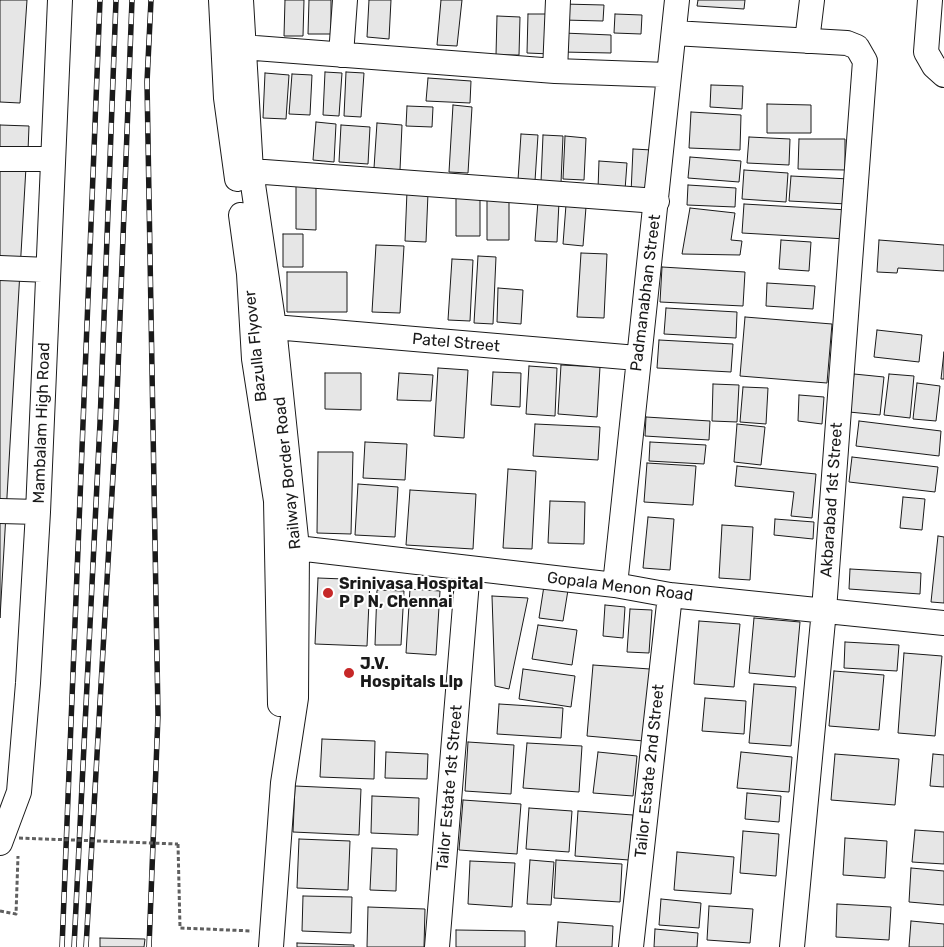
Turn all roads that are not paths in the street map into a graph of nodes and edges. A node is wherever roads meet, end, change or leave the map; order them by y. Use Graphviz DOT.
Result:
graph roads {
  1 [pos="60,0"];
  2 [pos="221,0"];
  3 [pos="241,0"];
  4 [pos="345,0"];
  5 [pos="558,0"];
  6 [pos="677,0"];
  7 [pos="812,0"];
  8 [pos="930,0"];
  9 [pos="674,33"];
  10 [pos="807,41"];
  11 [pos="242,47"];
  12 [pos="341,55"];
  13 [pos="555,71"];
  14 [pos="668,75"];
  15 [pos="944,75"];
  16 [pos="0,159"];
  17 [pos="53,159"];
  18 [pos="251,171"];
  19 [pos="657,201"];
  20 [pos="0,268"];
  21 [pos="48,270"];
  22 [pos="274,327"];
  23 [pos="637,358"];
  24 [pos="0,511"];
  25 [pos="38,512"];
  26 [pos="297,548"];
  27 [pos="468,569"];
  28 [pos="614,586"];
  29 [pos="670,595"];
  30 [pos="824,610"];
  31 [pos="944,623"];
  32 [pos="284,783"];
  33 [pos="9,790"];
  34 [pos="0,842"];
  35 [pos="272,939"];
  36 [pos="437,947"];
  37 [pos="631,947"];
  38 [pos="792,947"];
  1 -- 17 [label="street, Mambalam High Road"];
  2 -- 32 [label="street, Bazulla Flyover"];
  3 -- 11 [label="street, Railway Border Road"];
  4 -- 12 [label="street"];
  5 -- 13 [label="street"];
  6 -- 9 [label="street, Padmanabhan Street"];
  7 -- 10 [label="street"];
  8 -- 15 [label="street"];
  9 -- 10 [label="street"];
  9 -- 14 [label="street, Padmanabhan Street"];
  10 -- 30 [label="street, Akbarabad 1st Street"];
  11 -- 12 [label="street"];
  11 -- 18 [label="street, Railway Border Road"];
  12 -- 13 [label="street"];
  13 -- 14 [label="street"];
  14 -- 19 [label="street, Padmanabhan Street"];
  16 -- 17 [label="street"];
  17 -- 21 [label="street, Mambalam High Road"];
  18 -- 19 [label="street"];
  18 -- 22 [label="street, Railway Border Road"];
  19 -- 23 [label="street, Padmanabhan Street"];
  20 -- 21 [label="street"];
  21 -- 25 [label="street, Mambalam High Road"];
  22 -- 23 [label="street, Patel Street"];
  22 -- 26 [label="street, Railway Border Road"];
  23 -- 28 [label="street, Padmanabhan Street"];
  24 -- 25 [label="street"];
  25 -- 33 [label="street, Mambalam High Road"];
  26 -- 27 [label="street, Gopala Menon Road"];
  26 -- 32 [label="street, Railway Border Road"];
  27 -- 28 [label="street, Gopala Menon Road"];
  27 -- 36 [label="street, Tailor Estate 1st Street"];
  28 -- 29 [label="street, Gopala Menon Road"];
  29 -- 30 [label="street, Gopala Menon Road"];
  29 -- 37 [label="street, Tailor Estate 2nd Street"];
  30 -- 31 [label="street, Gopala Menon Road"];
  30 -- 38 [label="street, Akbarabad 1st Street"];
  32 -- 35 [label="street, Railway Border Road"];
  33 -- 34 [label="street, Mambalam High Road"];
}
